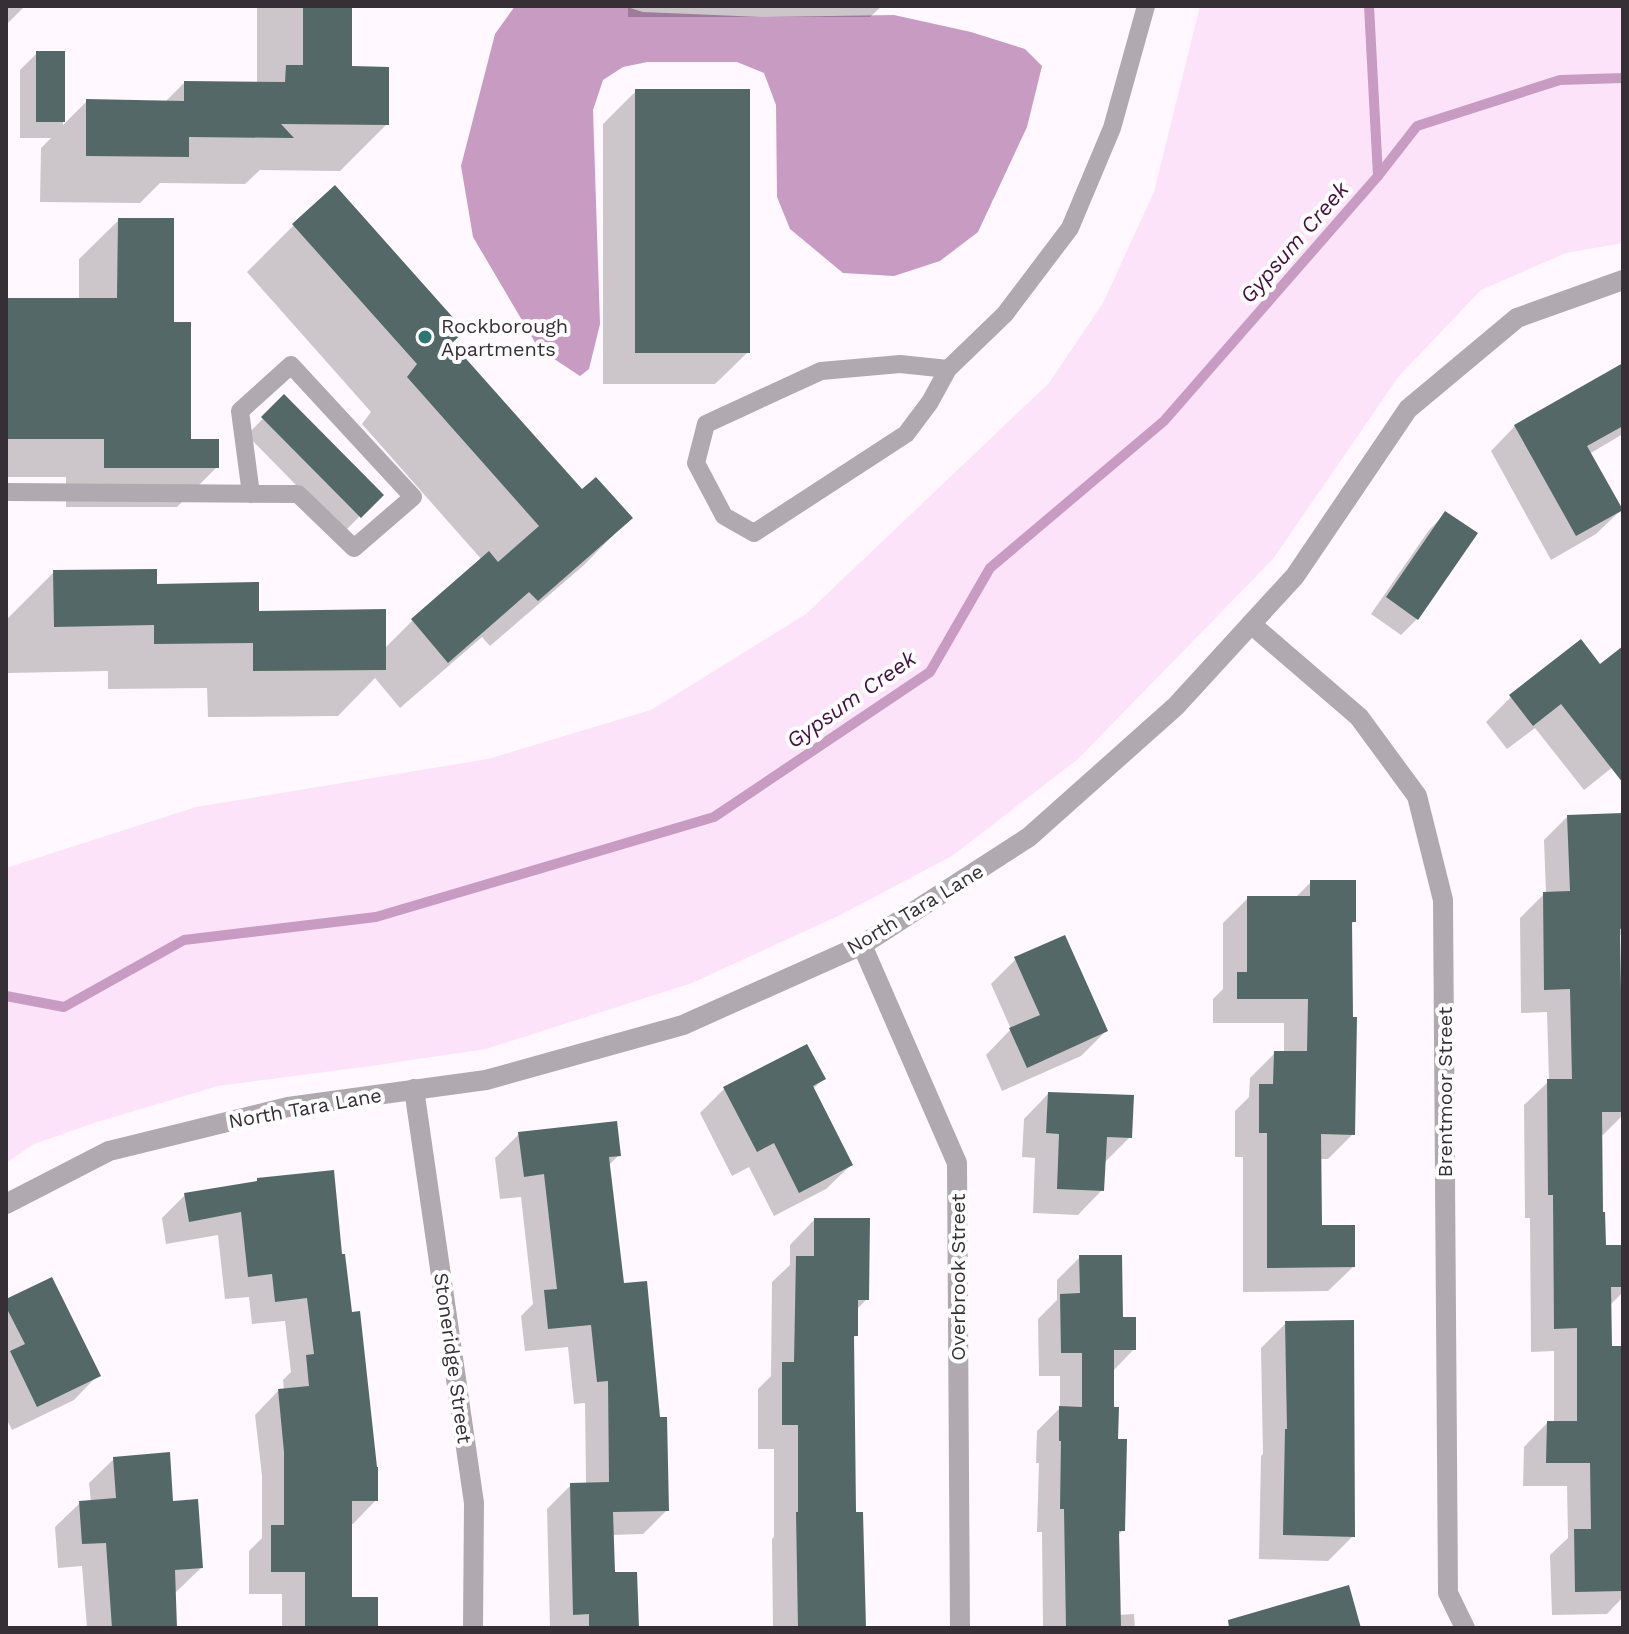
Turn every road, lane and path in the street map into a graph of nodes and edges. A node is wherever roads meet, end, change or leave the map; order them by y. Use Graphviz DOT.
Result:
graph roads {
  1 [pos="1146,6"];
  2 [pos="1623,280"];
  3 [pos="948,369"];
  4 [pos="6,492"];
  5 [pos="251,494"];
  6 [pos="1251,624"];
  7 [pos="862,945"];
  8 [pos="414,1089"];
  9 [pos="6,1204"];
  10 [pos="473,1628"];
  11 [pos="960,1628"];
  12 [pos="1465,1628"];
  1 -- 3 [label="lane"];
  2 -- 6 [label="street, North Tara Lane"];
  3 -- 3 [label="lane"];
  4 -- 5 [label="lane"];
  5 -- 5 [label="lane"];
  6 -- 7 [label="street, North Tara Lane"];
  6 -- 12 [label="street, Brentmoor Street"];
  7 -- 8 [label="street, North Tara Lane"];
  7 -- 11 [label="street, Overbrook Street"];
  8 -- 9 [label="street, North Tara Lane"];
  8 -- 10 [label="street, Stoneridge Street"];
}
